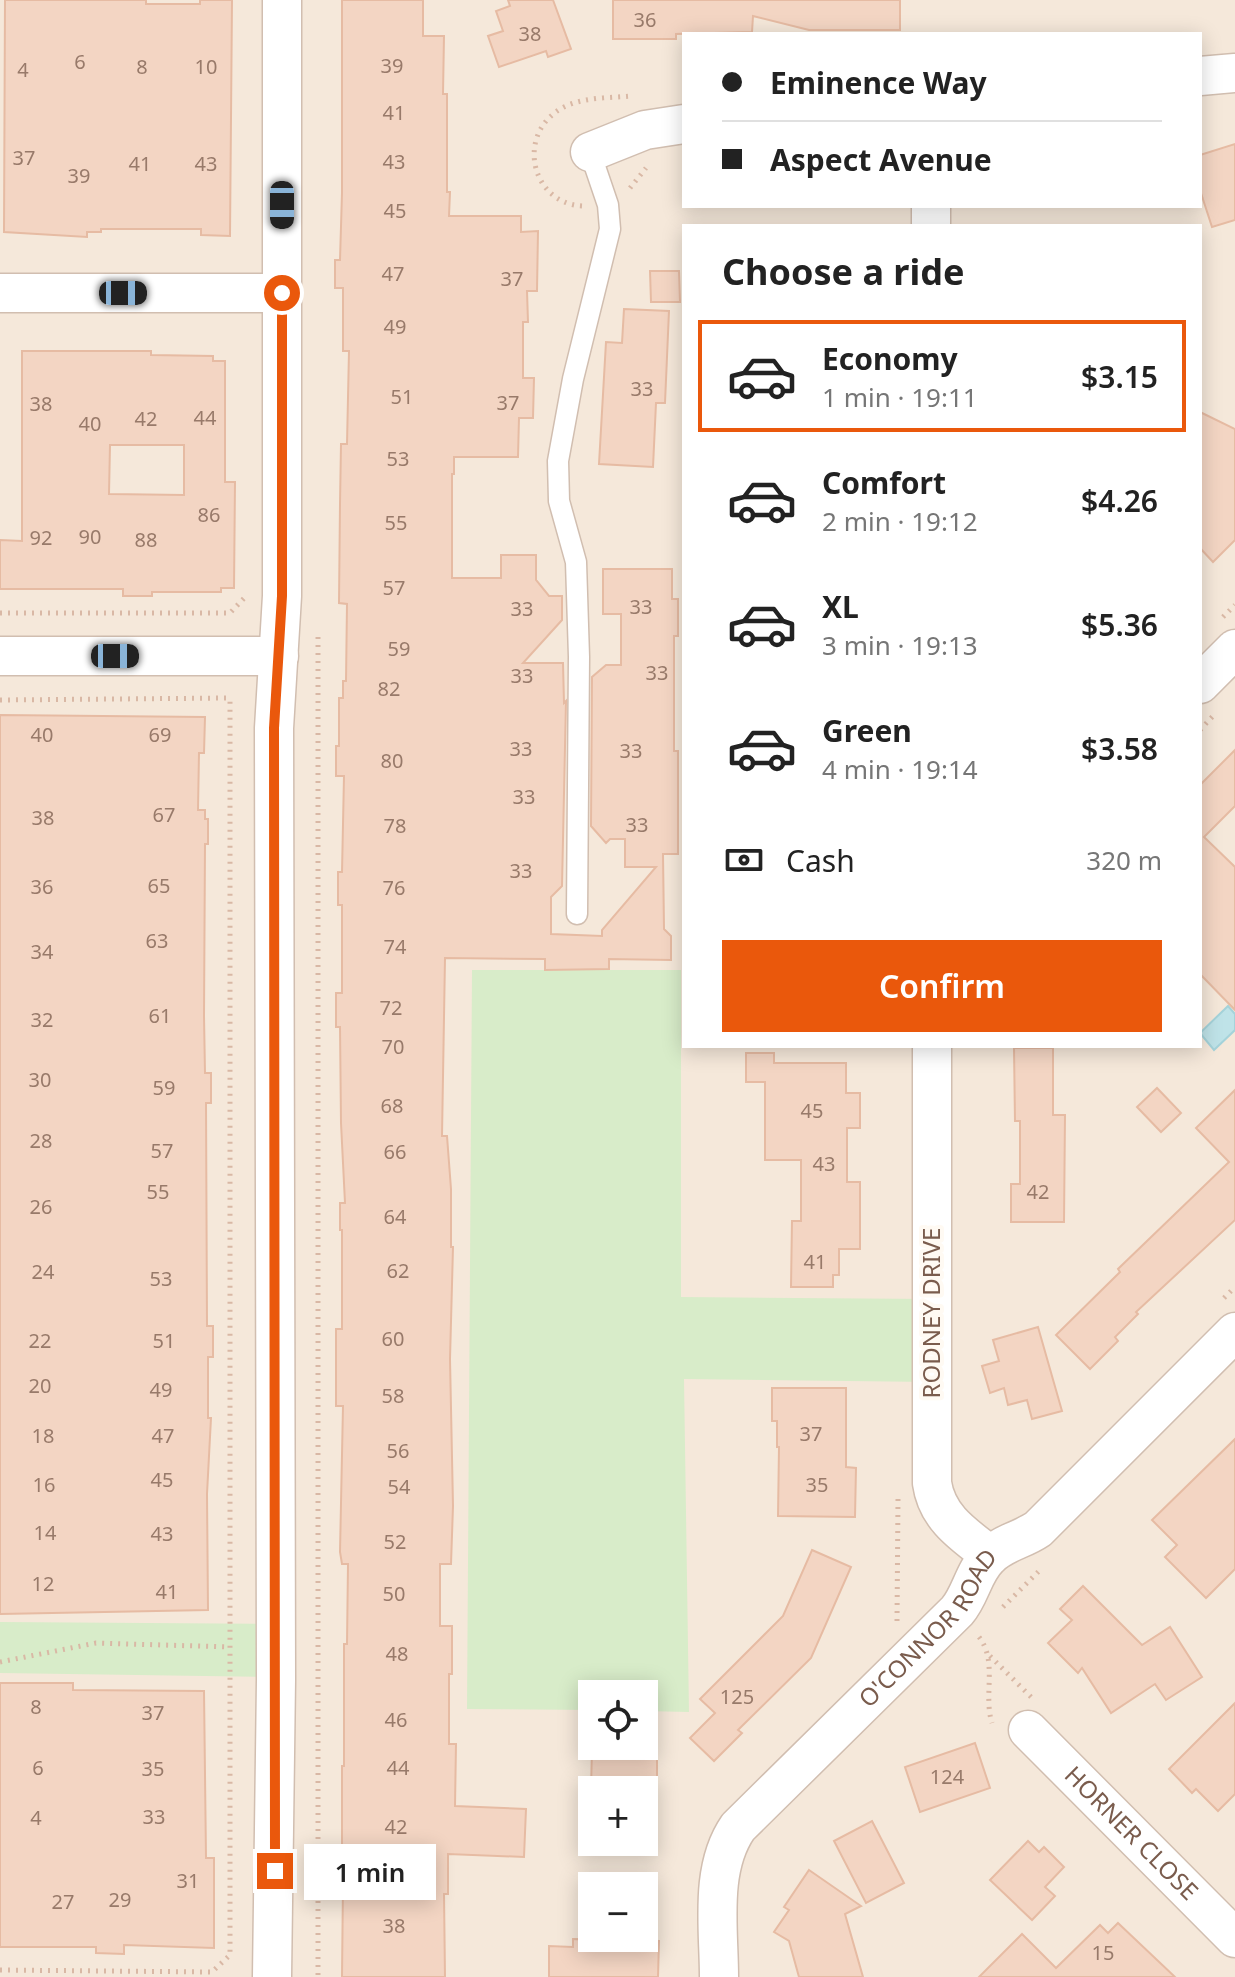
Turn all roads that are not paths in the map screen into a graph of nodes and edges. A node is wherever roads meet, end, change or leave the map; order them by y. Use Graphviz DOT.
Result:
graph roads {
  1 [pos="282,0"];
  2 [pos="1235,73"];
  3 [pos="1202,76"];
  4 [pos="682,124"];
  5 [pos="590,152"];
  6 [pos="0,293"];
  7 [pos="282,293"];
  8 [pos="1235,649"];
  9 [pos="0,656"];
  10 [pos="279,656"];
  11 [pos="1202,682"];
  12 [pos="577,914"];
  13 [pos="932,1048"];
  14 [pos="1235,1332"];
  15 [pos="990,1555"];
  16 [pos="1028,1730"];
  17 [pos="1235,1938"];
  18 [pos="272,1977"];
  19 [pos="719,1977"];
  1 -- 7 [label="street"];
  2 -- 3 [label="street"];
  4 -- 5 [label="street"];
  5 -- 12 [label="lane"];
  6 -- 7 [label="street"];
  7 -- 10 [label="street"];
  8 -- 11 [label="street"];
  9 -- 10 [label="street"];
  10 -- 18 [label="street"];
  13 -- 15 [label="street, RODNEY DRIVE"];
  14 -- 15 [label="street, O'CONNOR ROAD"];
  15 -- 19 [label="street, O'CONNOR ROAD"];
  16 -- 17 [label="street, HORNER CLOSE"];
}
